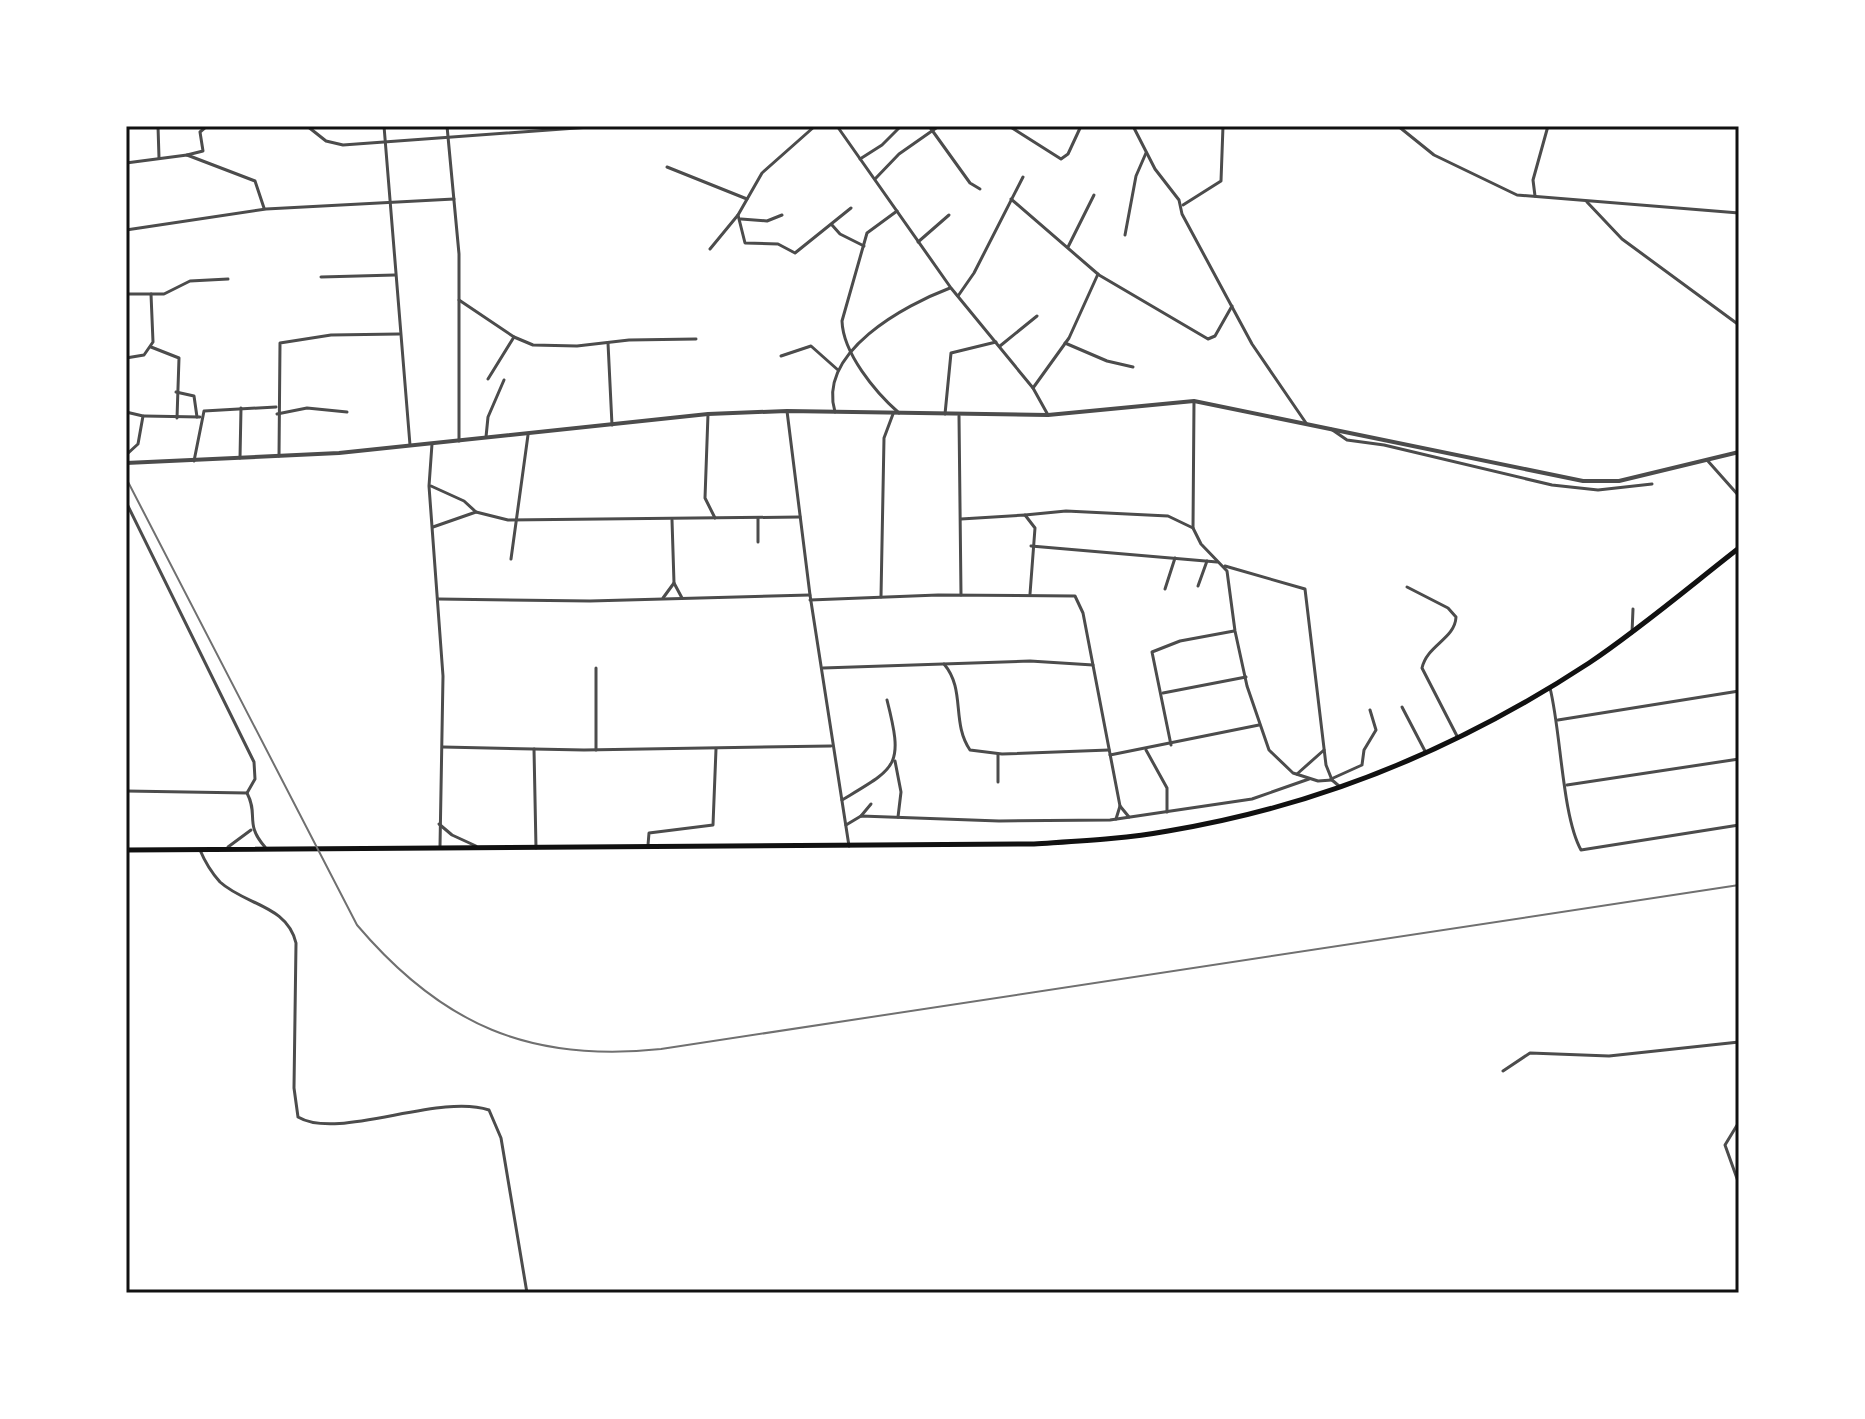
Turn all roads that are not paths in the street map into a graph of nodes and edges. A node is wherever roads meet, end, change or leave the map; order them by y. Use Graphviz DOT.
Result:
graph roads {
  1 [pos="158,126"];
  2 [pos="197,126"];
  3 [pos="207,126"];
  4 [pos="307,126"];
  5 [pos="384,126"];
  6 [pos="447,126"];
  7 [pos="604,126"];
  8 [pos="815,126"];
  9 [pos="837,126"];
  10 [pos="901,126"];
  11 [pos="929,126"];
  12 [pos="939,126"];
  13 [pos="1009,126"];
  14 [pos="1081,126"];
  15 [pos="1133,126"];
  16 [pos="1223,126"];
  17 [pos="1398,126"];
  18 [pos="1548,126"];
  19 [pos="933,130"];
  20 [pos="200,132"];
  21 [pos="447,137"];
  22 [pos="385,142"];
  23 [pos="1146,153"];
  24 [pos="187,155"];
  25 [pos="159,159"];
  26 [pos="860,159"];
  27 [pos="126,163"];
  28 [pos="667,167"];
  29 [pos="1023,177"];
  30 [pos="875,179"];
  31 [pos="980,189"];
  32 [pos="1094,195"];
  33 [pos="1535,197"];
  34 [pos="454,199"];
  35 [pos="747,199"];
  36 [pos="1011,199"];
  37 [pos="1586,200"];
  38 [pos="390,203"];
  39 [pos="1181,206"];
  40 [pos="851,208"];
  41 [pos="266,209"];
  42 [pos="897,211"];
  43 [pos="1739,213"];
  44 [pos="782,215"];
  45 [pos="949,215"];
  46 [pos="740,217"];
  47 [pos="832,225"];
  48 [pos="126,230"];
  49 [pos="1125,235"];
  50 [pos="918,242"];
  51 [pos="864,246"];
  52 [pos="1068,247"];
  53 [pos="710,249"];
  54 [pos="1098,274"];
  55 [pos="395,275"];
  56 [pos="321,277"];
  57 [pos="228,279"];
  58 [pos="951,288"];
  59 [pos="127,292"];
  60 [pos="151,294"];
  61 [pos="958,296"];
  62 [pos="459,300"];
  63 [pos="1232,306"];
  64 [pos="126,311"];
  65 [pos="1037,316"];
  66 [pos="1739,325"];
  67 [pos="399,334"];
  68 [pos="514,337"];
  69 [pos="696,339"];
  70 [pos="608,343"];
  71 [pos="1065,343"];
  72 [pos="998,344"];
  73 [pos="151,347"];
  74 [pos="851,352"];
  75 [pos="781,356"];
  76 [pos="126,358"];
  77 [pos="1133,367"];
  78 [pos="839,371"];
  79 [pos="488,379"];
  80 [pos="504,380"];
  81 [pos="1033,388"];
  82 [pos="176,392"];
  83 [pos="1194,401"];
  84 [pos="277,407"];
  85 [pos="241,408"];
  86 [pos="787,411"];
  87 [pos="126,412"];
  88 [pos="347,412"];
  89 [pos="835,412"];
  90 [pos="277,414"];
  91 [pos="708,414"];
  92 [pos="893,414"];
  93 [pos="900,414"];
  94 [pos="945,415"];
  95 [pos="1048,415"];
  96 [pos="143,416"];
  97 [pos="959,416"];
  98 [pos="198,417"];
  99 [pos="177,418"];
  100 [pos="1306,423"];
  101 [pos="612,425"];
  102 [pos="1331,429"];
  103 [pos="528,435"];
  104 [pos="486,439"];
  105 [pos="459,441"];
  106 [pos="432,444"];
  107 [pos="410,446"];
  108 [pos="1739,452"];
  109 [pos="126,455"];
  110 [pos="279,456"];
  111 [pos="240,458"];
  112 [pos="1707,460"];
  113 [pos="194,461"];
  114 [pos="126,463"];
  115 [pos="1652,484"];
  116 [pos="429,486"];
  117 [pos="1739,496"];
  118 [pos="126,502"];
  119 [pos="476,512"];
  120 [pos="1025,515"];
  121 [pos="800,517"];
  122 [pos="715,518"];
  123 [pos="758,518"];
  124 [pos="961,519"];
  125 [pos="518,520"];
  126 [pos="672,520"];
  127 [pos="433,527"];
  128 [pos="1193,528"];
  129 [pos="758,542"];
  130 [pos="1031,546"];
  131 [pos="1739,548"];
  132 [pos="1175,557"];
  133 [pos="511,559"];
  134 [pos="1207,561"];
  135 [pos="1223,564"];
  136 [pos="674,583"];
  137 [pos="1198,586"];
  138 [pos="1407,587"];
  139 [pos="1165,589"];
  140 [pos="1030,594"];
  141 [pos="961,595"];
  142 [pos="810,597"];
  143 [pos="881,597"];
  144 [pos="663,598"];
  145 [pos="682,598"];
  146 [pos="438,599"];
  147 [pos="1633,609"];
  148 [pos="1235,631"];
  149 [pos="1632,633"];
  150 [pos="944,664"];
  151 [pos="1093,665"];
  152 [pos="596,668"];
  153 [pos="823,668"];
  154 [pos="1246,677"];
  155 [pos="1550,688"];
  156 [pos="1739,691"];
  157 [pos="1163,693"];
  158 [pos="887,700"];
  159 [pos="1402,707"];
  160 [pos="1370,710"];
  161 [pos="1558,720"];
  162 [pos="1259,725"];
  163 [pos="1458,738"];
  164 [pos="1171,745"];
  165 [pos="833,746"];
  166 [pos="443,747"];
  167 [pos="534,749"];
  168 [pos="716,749"];
  169 [pos="596,750"];
  170 [pos="1146,750"];
  171 [pos="1324,750"];
  172 [pos="1109,753"];
  173 [pos="1426,753"];
  174 [pos="998,754"];
  175 [pos="1739,759"];
  176 [pos="895,761"];
  177 [pos="1297,774"];
  178 [pos="1309,779"];
  179 [pos="1332,780"];
  180 [pos="998,782"];
  181 [pos="1567,785"];
  182 [pos="1341,787"];
  183 [pos="126,791"];
  184 [pos="247,793"];
  185 [pos="842,800"];
  186 [pos="871,804"];
  187 [pos="1120,806"];
  188 [pos="1167,813"];
  189 [pos="861,816"];
  190 [pos="898,817"];
  191 [pos="1129,817"];
  192 [pos="1116,819"];
  193 [pos="439,824"];
  194 [pos="846,825"];
  195 [pos="1739,825"];
  196 [pos="251,830"];
  197 [pos="849,846"];
  198 [pos="648,847"];
  199 [pos="536,848"];
  200 [pos="484,849"];
  201 [pos="126,850"];
  202 [pos="200,850"];
  203 [pos="224,850"];
  204 [pos="268,850"];
  205 [pos="440,850"];
  206 [pos="1739,1042"];
  207 [pos="1503,1071"];
  208 [pos="1739,1122"];
  209 [pos="1739,1184"];
  210 [pos="527,1293"];
  1 -- 25 [label="street"];
  2 -- 20 [label="street"];
  3 -- 20 [label="street"];
  4 -- 22 [label="street"];
  5 -- 22 [label="street"];
  6 -- 21 [label="street"];
  7 -- 21 [label="street"];
  8 -- 35 [label="street"];
  9 -- 26 [label="street"];
  10 -- 26 [label="street"];
  11 -- 19 [label="street"];
  12 -- 19 [label="street"];
  13 -- 14 [label="street"];
  15 -- 23 [label="street"];
  16 -- 39 [label="street"];
  17 -- 33 [label="street"];
  18 -- 33 [label="street"];
  19 -- 30 [label="street"];
  19 -- 31 [label="street"];
  20 -- 24 [label="street"];
  21 -- 22 [label="street"];
  21 -- 34 [label="street"];
  22 -- 38 [label="street"];
  23 -- 39 [label="street"];
  23 -- 49 [label="street"];
  24 -- 25 [label="street"];
  24 -- 41 [label="street"];
  25 -- 27 [label="street"];
  26 -- 30 [label="street"];
  28 -- 35 [label="street"];
  29 -- 36 [label="street"];
  30 -- 42 [label="street"];
  32 -- 52 [label="street"];
  33 -- 37 [label="street"];
  34 -- 38 [label="street"];
  34 -- 62 [label="street"];
  35 -- 46 [label="street"];
  36 -- 52 [label="street"];
  36 -- 61 [label="street"];
  37 -- 43 [label="street"];
  37 -- 66 [label="street"];
  38 -- 41 [label="street"];
  38 -- 55 [label="street"];
  39 -- 63 [label="street"];
  40 -- 47 [label="street"];
  41 -- 48 [label="street"];
  42 -- 50 [label="street"];
  42 -- 51 [label="street"];
  44 -- 46 [label="street"];
  45 -- 50 [label="street"];
  46 -- 47 [label="street"];
  46 -- 53 [label="street"];
  47 -- 51 [label="street"];
  50 -- 58 [label="street"];
  51 -- 74 [label="street"];
  52 -- 54 [label="street"];
  54 -- 63 [label="street"];
  54 -- 71 [label="street"];
  55 -- 56 [label="street"];
  55 -- 67 [label="street"];
  57 -- 60 [label="street"];
  58 -- 61 [label="street"];
  58 -- 74 [label="street"];
  59 -- 60 [label="street"];
  59 -- 64 [label="street"];
  60 -- 73 [label="street"];
  61 -- 72 [label="street"];
  62 -- 68 [label="street"];
  62 -- 105 [label="street"];
  63 -- 100 [label="street"];
  65 -- 72 [label="street"];
  67 -- 84 [label="street"];
  67 -- 107 [label="street"];
  68 -- 70 [label="street"];
  68 -- 79 [label="street"];
  69 -- 70 [label="street"];
  70 -- 101 [label="street"];
  71 -- 77 [label="street"];
  71 -- 81 [label="street"];
  72 -- 81 [label="street"];
  72 -- 94 [label="street"];
  73 -- 76 [label="street"];
  73 -- 82 [label="street"];
  74 -- 78 [label="street"];
  74 -- 93 [label="street"];
  75 -- 78 [label="street"];
  78 -- 89 [label="street"];
  80 -- 104 [label="street"];
  81 -- 95 [label="street"];
  82 -- 98 [label="street"];
  82 -- 99 [label="street"];
  83 -- 95 [label="street"];
  83 -- 100 [label="street"];
  83 -- 128 [label="street"];
  84 -- 85 [label="street"];
  84 -- 90 [label="street"];
  85 -- 98 [label="street"];
  85 -- 111 [label="street"];
  86 -- 89 [label="street"];
  86 -- 91 [label="street"];
  86 -- 121 [label="street"];
  87 -- 96 [label="street"];
  88 -- 90 [label="street"];
  89 -- 92 [label="street"];
  90 -- 110 [label="street"];
  91 -- 101 [label="street"];
  91 -- 122 [label="street"];
  92 -- 93 [label="street"];
  92 -- 143 [label="street"];
  93 -- 94 [label="street"];
  94 -- 97 [label="street"];
  95 -- 97 [label="street"];
  96 -- 99 [label="street"];
  96 -- 109 [label="street"];
  97 -- 124 [label="street"];
  98 -- 99 [label="street"];
  98 -- 113 [label="street"];
  100 -- 102 [label="street"];
  101 -- 103 [label="street"];
  102 -- 112 [label="street"];
  102 -- 115 [label="street"];
  103 -- 104 [label="street"];
  103 -- 125 [label="street"];
  104 -- 105 [label="street"];
  105 -- 106 [label="street"];
  106 -- 107 [label="street"];
  106 -- 116 [label="street"];
  107 -- 110 [label="street"];
  108 -- 112 [label="street"];
  110 -- 111 [label="street"];
  111 -- 113 [label="street"];
  112 -- 117 [label="street"];
  113 -- 114 [label="street"];
  116 -- 119 [label="street"];
  116 -- 127 [label="street"];
  118 -- 184 [label="street"];
  119 -- 125 [label="street"];
  119 -- 127 [label="street"];
  120 -- 124 [label="street"];
  120 -- 128 [label="street"];
  120 -- 130 [label="street"];
  121 -- 123 [label="street"];
  121 -- 142 [label="street"];
  122 -- 123 [label="street"];
  122 -- 126 [label="street"];
  123 -- 129 [label="street"];
  124 -- 141 [label="street"];
  125 -- 126 [label="street"];
  125 -- 133 [label="street"];
  126 -- 136 [label="street"];
  127 -- 146 [label="street"];
  128 -- 135 [label="street"];
  130 -- 132 [label="street"];
  130 -- 140 [label="street"];
  131 -- 149 [label="highway"];
  132 -- 134 [label="street"];
  132 -- 139 [label="street"];
  134 -- 135 [label="street"];
  134 -- 137 [label="street"];
  135 -- 148 [label="street"];
  135 -- 171 [label="street"];
  136 -- 144 [label="street"];
  136 -- 145 [label="street"];
  138 -- 163 [label="street"];
  140 -- 141 [label="street"];
  140 -- 151 [label="street"];
  141 -- 143 [label="street"];
  142 -- 143 [label="street"];
  142 -- 145 [label="street"];
  142 -- 153 [label="street"];
  144 -- 145 [label="street"];
  144 -- 146 [label="street"];
  146 -- 166 [label="street"];
  147 -- 149 [label="street"];
  148 -- 154 [label="street"];
  148 -- 157 [label="street"];
  149 -- 155 [label="highway"];
  150 -- 151 [label="street"];
  150 -- 153 [label="street"];
  150 -- 174 [label="street"];
  151 -- 172 [label="street"];
  152 -- 169 [label="street"];
  153 -- 165 [label="street"];
  154 -- 157 [label="street"];
  154 -- 162 [label="street"];
  155 -- 161 [label="street"];
  155 -- 163 [label="highway"];
  156 -- 161 [label="street"];
  157 -- 164 [label="street"];
  158 -- 176 [label="street"];
  159 -- 173 [label="street"];
  160 -- 179 [label="street"];
  161 -- 181 [label="street"];
  162 -- 164 [label="street"];
  162 -- 177 [label="street"];
  163 -- 173 [label="highway"];
  164 -- 170 [label="street"];
  165 -- 168 [label="street"];
  165 -- 185 [label="street"];
  166 -- 167 [label="street"];
  166 -- 193 [label="street"];
  167 -- 169 [label="street"];
  167 -- 199 [label="street"];
  168 -- 169 [label="street"];
  168 -- 198 [label="street"];
  170 -- 172 [label="street"];
  170 -- 188 [label="street"];
  171 -- 177 [label="street"];
  171 -- 179 [label="street"];
  172 -- 174 [label="street"];
  172 -- 187 [label="street"];
  173 -- 182 [label="highway"];
  174 -- 180 [label="street"];
  175 -- 181 [label="street"];
  176 -- 185 [label="street"];
  176 -- 190 [label="street"];
  177 -- 178 [label="street"];
  178 -- 179 [label="street"];
  178 -- 188 [label="street"];
  179 -- 182 [label="street"];
  181 -- 195 [label="street"];
  182 -- 197 [label="highway"];
  183 -- 184 [label="street"];
  184 -- 196 [label="street"];
  185 -- 194 [label="street"];
  186 -- 189 [label="street"];
  187 -- 191 [label="street"];
  187 -- 192 [label="street"];
  188 -- 191 [label="street"];
  189 -- 190 [label="street"];
  189 -- 194 [label="street"];
  190 -- 192 [label="street"];
  191 -- 192 [label="street"];
  193 -- 200 [label="street"];
  193 -- 205 [label="street"];
  194 -- 197 [label="street"];
  196 -- 203 [label="street"];
  196 -- 204 [label="street"];
  197 -- 198 [label="highway"];
  198 -- 199 [label="highway"];
  199 -- 200 [label="highway"];
  200 -- 205 [label="highway"];
  201 -- 202 [label="highway"];
  202 -- 203 [label="highway"];
  202 -- 210 [label="street"];
  203 -- 204 [label="highway"];
  204 -- 205 [label="highway"];
  206 -- 207 [label="street"];
  208 -- 209 [label="street"];
}
